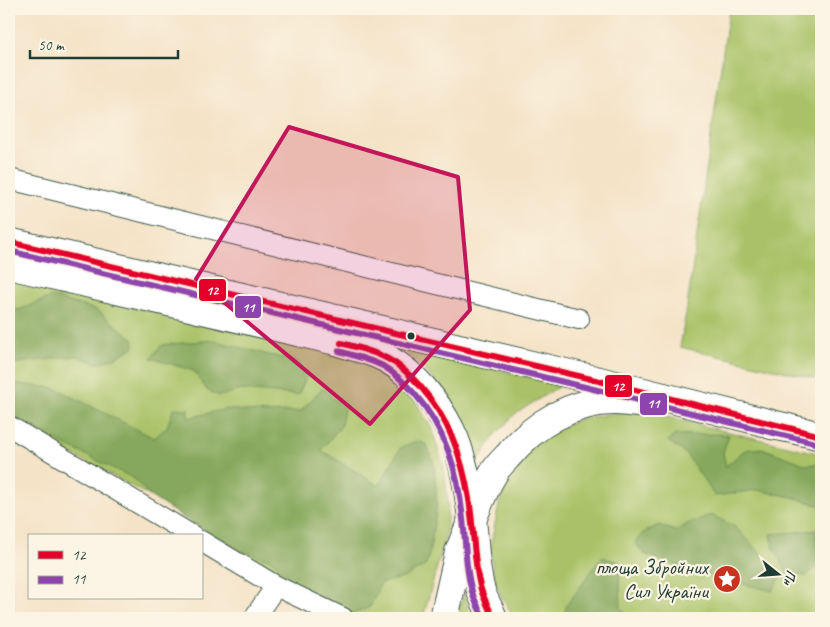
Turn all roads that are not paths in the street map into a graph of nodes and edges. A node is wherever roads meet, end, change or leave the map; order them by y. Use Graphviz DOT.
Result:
graph roads {
  1 [pos="9,179"];
  2 [pos="9,242"];
  3 [pos="9,266"];
  4 [pos="579,319"];
  5 [pos="9,426"];
  6 [pos="788,428"];
  7 [pos="821,436"];
  8 [pos="472,520"];
  9 [pos="190,534"];
  10 [pos="202,542"];
  11 [pos="276,586"];
  12 [pos="254,618"];
  13 [pos="343,618"];
  14 [pos="444,618"];
  15 [pos="493,618"];
  1 -- 4 [label="street"];
  2 -- 6 [label="main road"];
  3 -- 8 [label="main road"];
  5 -- 9 [label="street"];
  6 -- 7 [label="main road"];
  6 -- 8 [label="main road"];
  8 -- 14 [label="main road"];
  8 -- 15 [label="main road"];
  10 -- 11 [label="street"];
  11 -- 12 [label="street"];
  11 -- 13 [label="street"];
}
